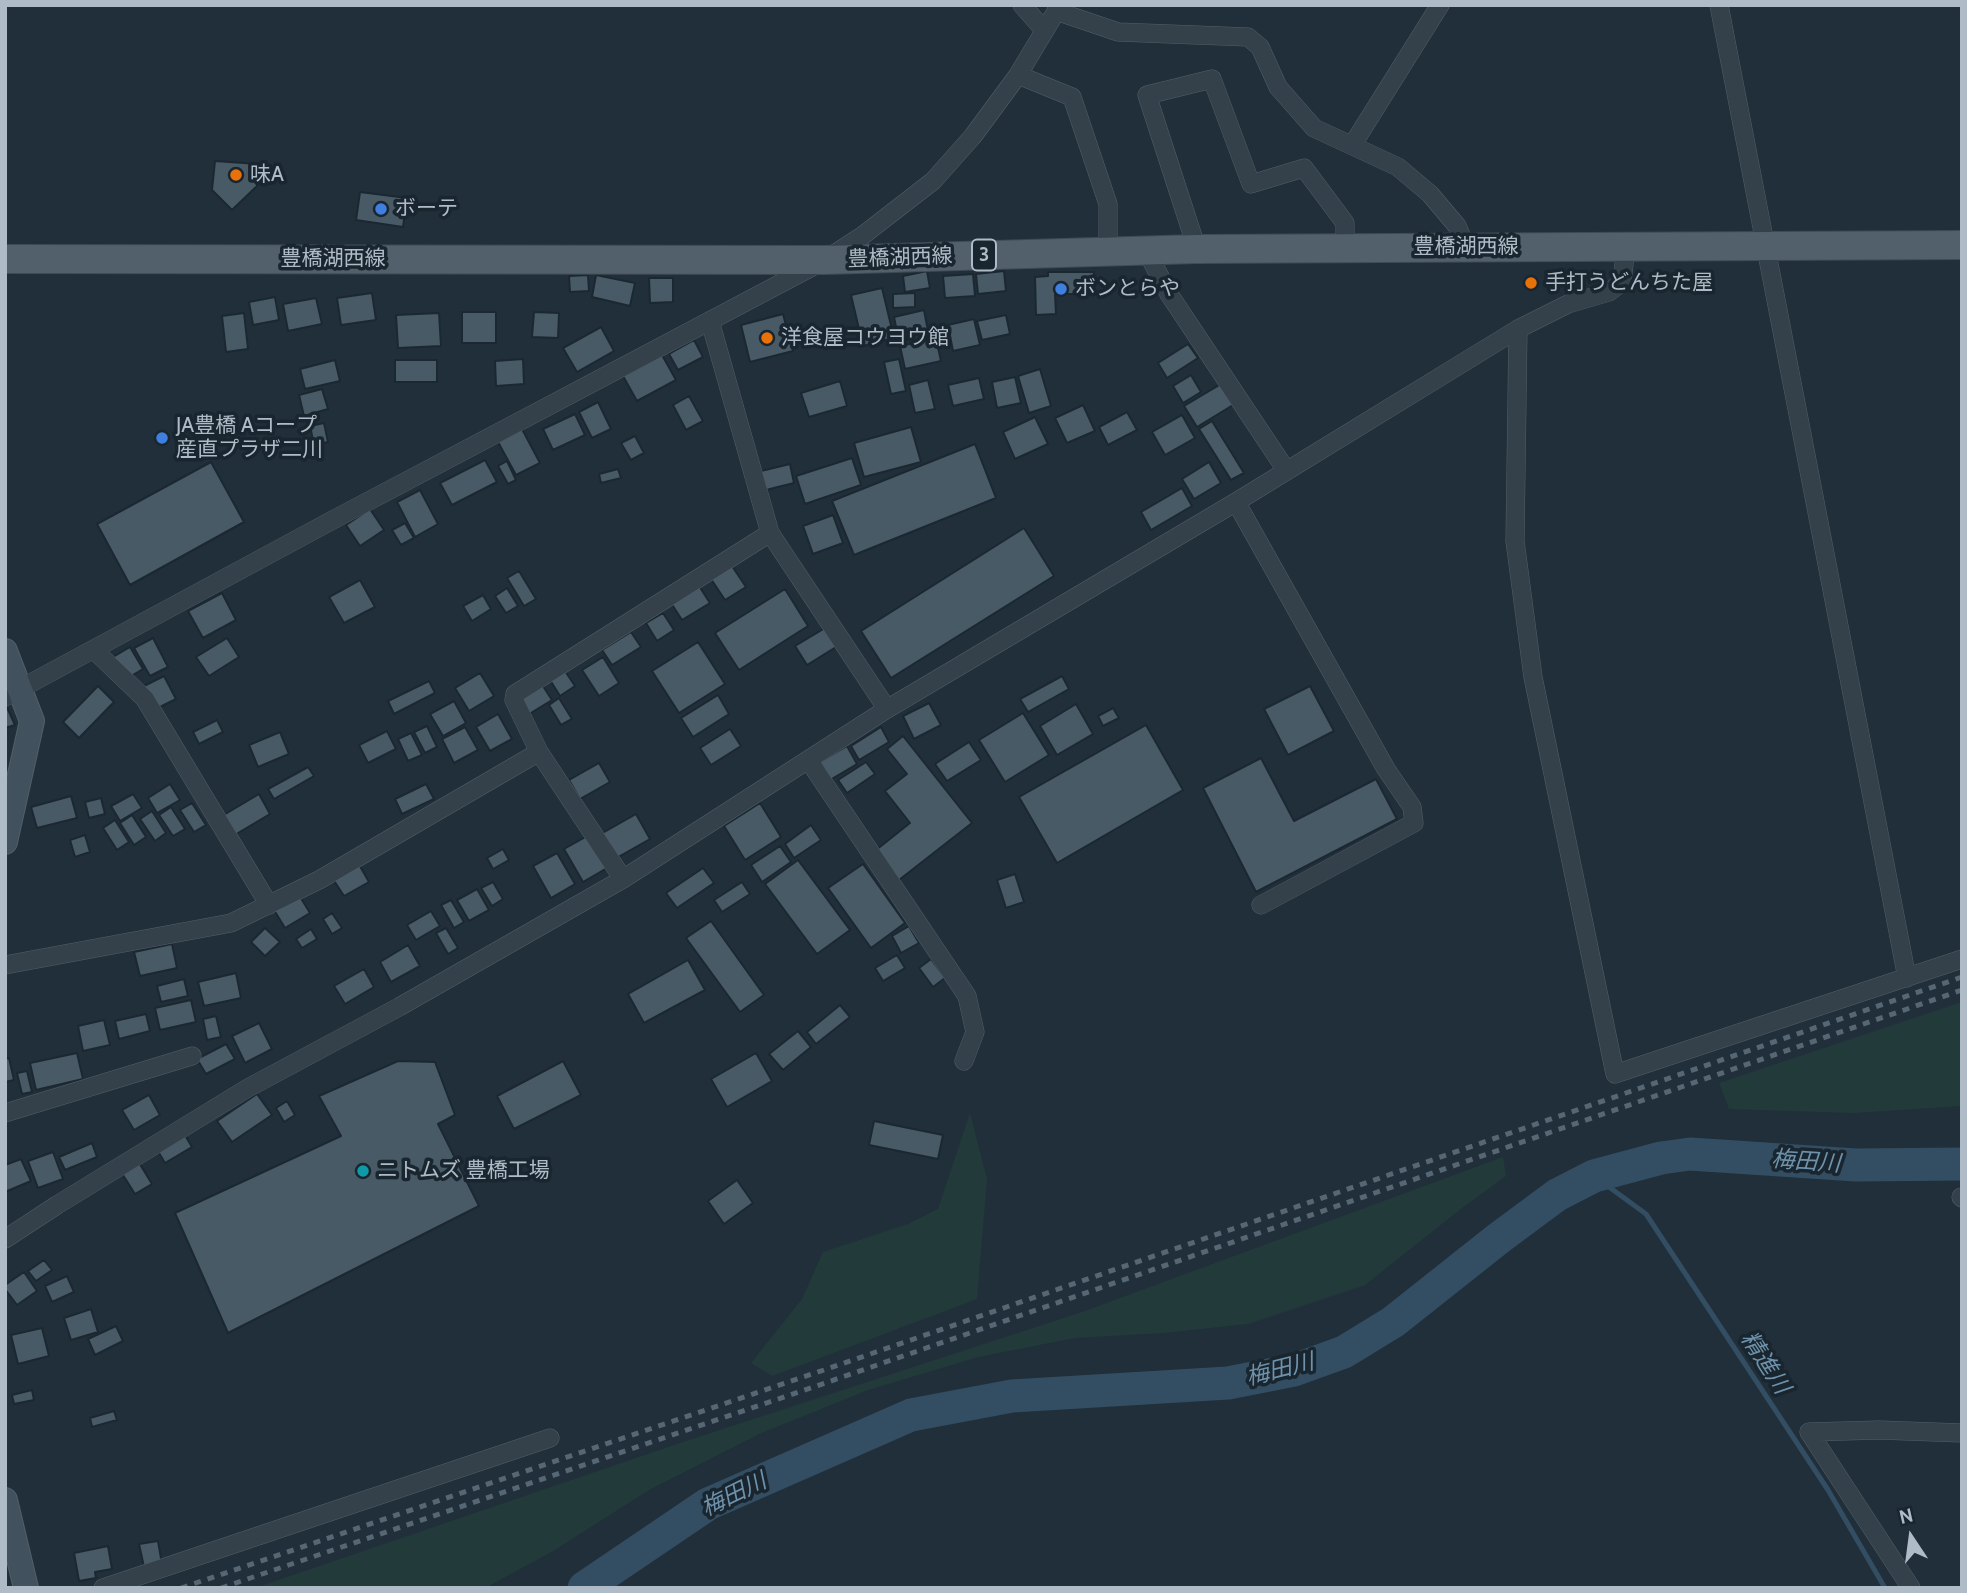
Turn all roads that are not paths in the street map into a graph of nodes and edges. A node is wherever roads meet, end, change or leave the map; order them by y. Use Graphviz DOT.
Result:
graph roads {
  1 [pos="1022,5"];
  2 [pos="1440,5"];
  3 [pos="1719,5"];
  4 [pos="1058,8"];
  5 [pos="1044,30"];
  6 [pos="1018,75"];
  7 [pos="1353,144"];
  8 [pos="1962,245"];
  9 [pos="1626,246"];
  10 [pos="1764,246"];
  11 [pos="1466,247"];
  12 [pos="1345,248"];
  13 [pos="1197,249"];
  14 [pos="1146,250"];
  15 [pos="1108,251"];
  16 [pos="5,259"];
  17 [pos="825,260"];
  18 [pos="710,321"];
  19 [pos="1518,329"];
  20 [pos="1286,470"];
  21 [pos="1236,502"];
  22 [pos="770,533"];
  23 [pos="94,650"];
  24 [pos="5,651"];
  25 [pos="13,693"];
  26 [pos="887,709"];
  27 [pos="540,752"];
  28 [pos="809,761"];
  29 [pos="5,842"];
  30 [pos="623,879"];
  31 [pos="270,905"];
  32 [pos="1261,905"];
  33 [pos="1962,959"];
  34 [pos="5,965"];
  35 [pos="1906,978"];
  36 [pos="192,1056"];
  37 [pos="964,1061"];
  38 [pos="5,1113"];
  39 [pos="5,1239"];
  40 [pos="1962,1433"];
  41 [pos="550,1438"];
  42 [pos="5,1500"];
  43 [pos="26,1588"];
  44 [pos="103,1588"];
  45 [pos="1912,1588"];
  1 -- 5 [label="street"];
  2 -- 7 [label="street"];
  3 -- 10 [label="street"];
  4 -- 5 [label="street"];
  4 -- 7 [label="street"];
  5 -- 6 [label="street"];
  6 -- 15 [label="street"];
  6 -- 17 [label="street"];
  7 -- 11 [label="street"];
  8 -- 10 [label="main road, 豊橋湖西線 / 3"];
  9 -- 10 [label="main road, 豊橋湖西線 / 3"];
  9 -- 11 [label="main road, 豊橋湖西線 / 3"];
  9 -- 19 [label="street"];
  10 -- 35 [label="street"];
  11 -- 12 [label="main road, 豊橋湖西線 / 3"];
  12 -- 13 [label="main road, 豊橋湖西線 / 3"];
  12 -- 13 [label="street"];
  13 -- 14 [label="main road, 豊橋湖西線 / 3"];
  14 -- 15 [label="main road, 豊橋湖西線 / 3"];
  14 -- 20 [label="street"];
  15 -- 17 [label="main road, 豊橋湖西線 / 3"];
  16 -- 17 [label="main road, 豊橋湖西線 / 3"];
  17 -- 18 [label="street"];
  18 -- 22 [label="street"];
  18 -- 23 [label="street"];
  19 -- 20 [label="street"];
  19 -- 35 [label="street"];
  20 -- 21 [label="street"];
  21 -- 26 [label="street"];
  21 -- 32 [label="street"];
  22 -- 26 [label="street"];
  22 -- 27 [label="street"];
  23 -- 25 [label="street"];
  23 -- 31 [label="street"];
  24 -- 25 [label="street"];
  25 -- 29 [label="street"];
  26 -- 28 [label="street"];
  27 -- 30 [label="street"];
  27 -- 31 [label="street"];
  28 -- 30 [label="street"];
  28 -- 37 [label="street"];
  30 -- 39 [label="street"];
  31 -- 34 [label="street"];
  33 -- 35 [label="street"];
  36 -- 38 [label="street"];
  40 -- 45 [label="street"];
  41 -- 44 [label="street"];
  42 -- 43 [label="street"];
}
